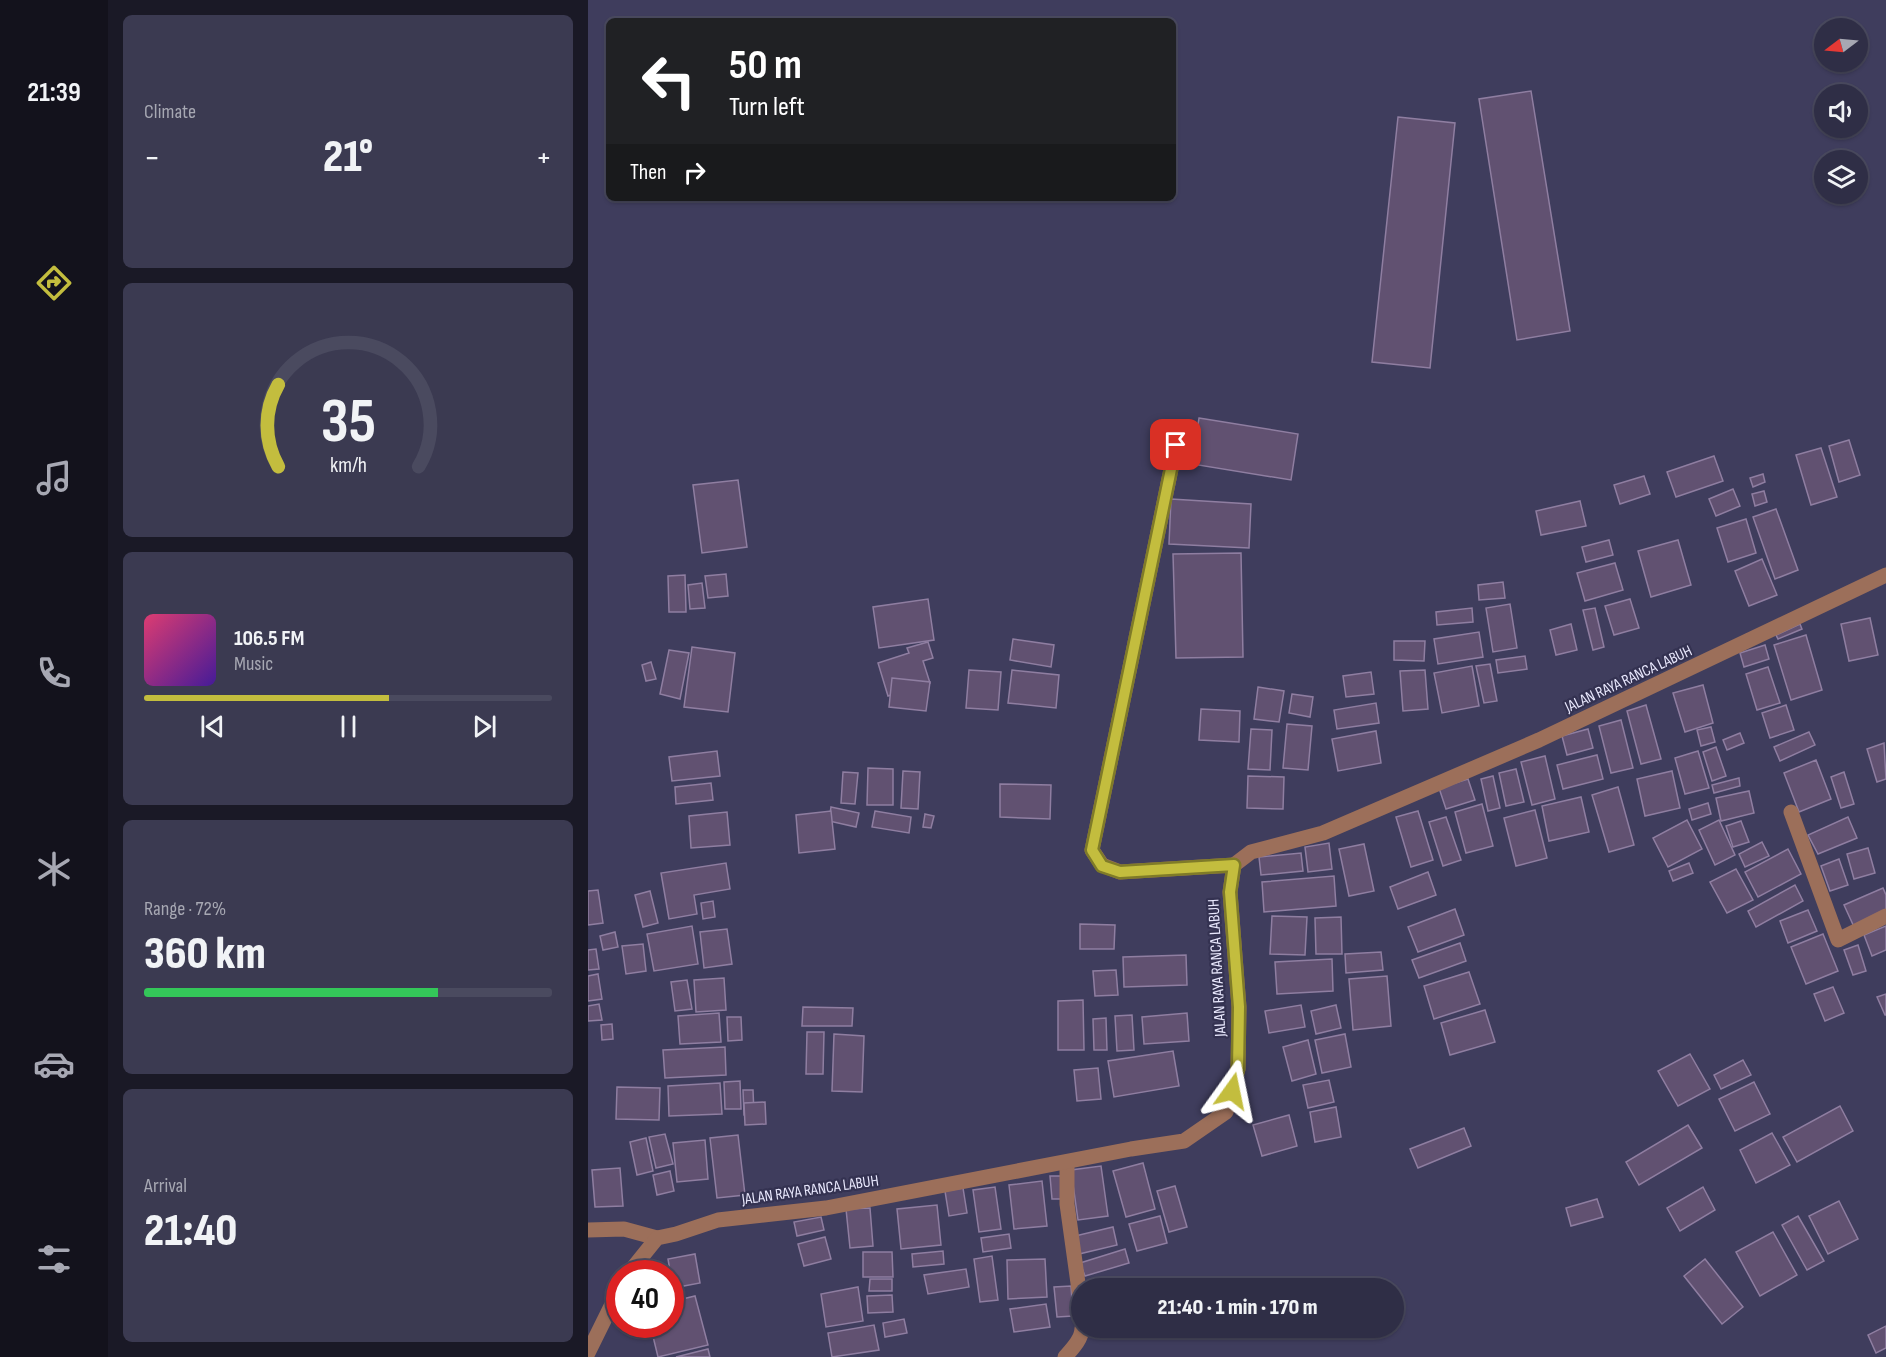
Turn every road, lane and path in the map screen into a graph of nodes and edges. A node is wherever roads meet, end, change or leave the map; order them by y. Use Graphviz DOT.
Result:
graph roads {
  1 [pos="1176,445"];
  2 [pos="1886,575"];
  3 [pos="1791,812"];
  4 [pos="1234,865"];
  5 [pos="1886,916"];
  6 [pos="1067,1162"];
  7 [pos="588,1230"];
  8 [pos="657,1238"];
  9 [pos="639,1260"];
  10 [pos="1077,1278"];
  11 [pos="606,1316"];
  12 [pos="1079,1338"];
  13 [pos="588,1353"];
  14 [pos="1065,1357"];
  1 -- 4 [label="street"];
  2 -- 4 [label="street, JALAN RAYA RANCA LABUH"];
  3 -- 5 [label="street"];
  4 -- 6 [label="street, JALAN RAYA RANCA LABUH"];
  6 -- 8 [label="street, JALAN RAYA RANCA LABUH"];
  6 -- 10 [label="street"];
  7 -- 8 [label="street"];
  8 -- 9 [label="street"];
  11 -- 13 [label="street"];
  12 -- 14 [label="street"];
}
